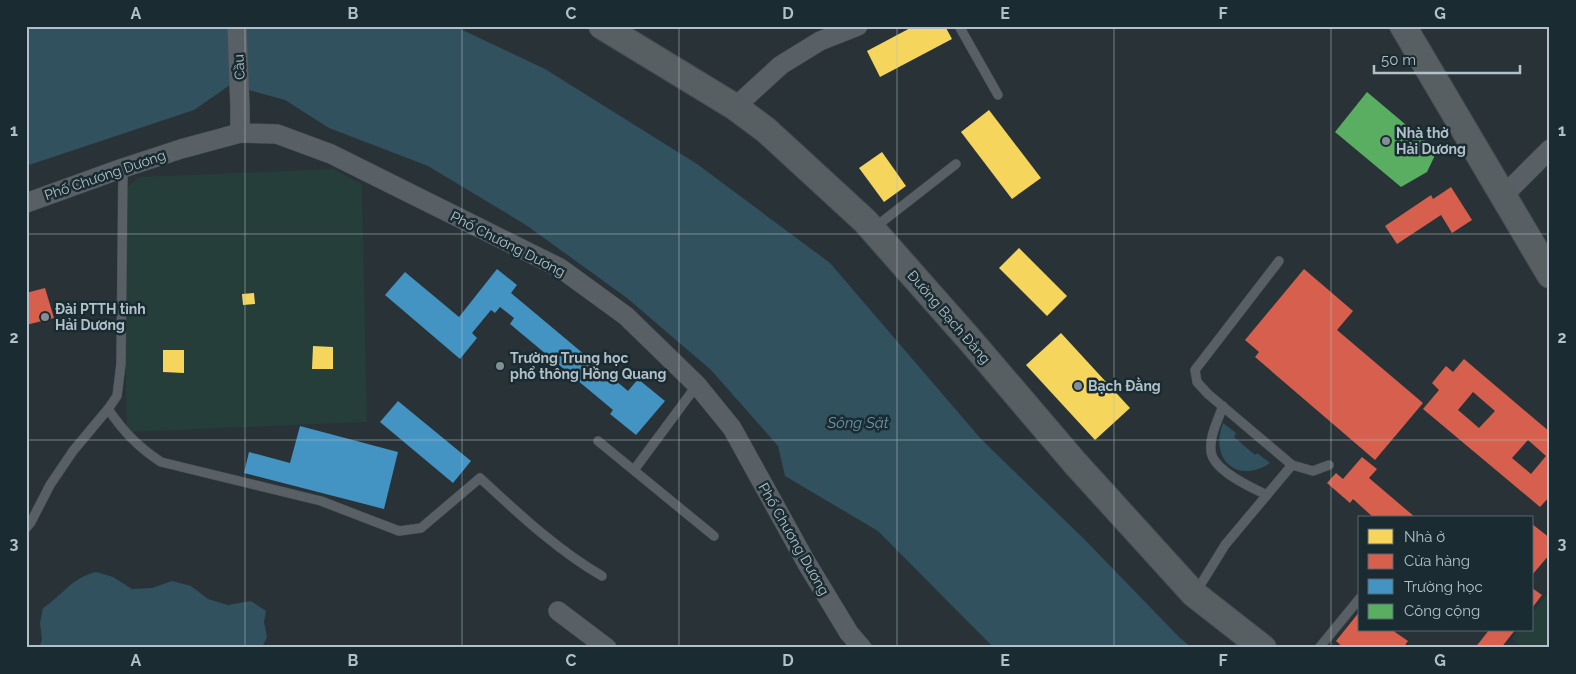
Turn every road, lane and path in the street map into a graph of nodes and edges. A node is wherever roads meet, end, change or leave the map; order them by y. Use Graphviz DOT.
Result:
graph roads {
  1 [pos="236,26"];
  2 [pos="602,26"];
  3 [pos="858,26"];
  4 [pos="959,26"];
  5 [pos="1404,27"];
  6 [pos="819,34"];
  7 [pos="998,95"];
  8 [pos="735,107"];
  9 [pos="240,133"];
  10 [pos="1550,149"];
  11 [pos="956,164"];
  12 [pos="123,168"];
  13 [pos="1503,196"];
  14 [pos="26,203"];
  15 [pos="872,229"];
  16 [pos="1279,261"];
  17 [pos="1550,275"];
  18 [pos="697,385"];
  19 [pos="1223,406"];
  20 [pos="108,409"];
  21 [pos="598,441"];
  22 [pos="1292,465"];
  23 [pos="1329,465"];
  24 [pos="634,470"];
  25 [pos="1267,495"];
  26 [pos="26,528"];
  27 [pos="714,536"];
  28 [pos="602,576"];
  29 [pos="1194,594"];
  30 [pos="1358,600"];
  31 [pos="558,611"];
  32 [pos="607,648"];
  33 [pos="862,648"];
  34 [pos="1263,648"];
  35 [pos="1319,648"];
  1 -- 9 [label="street, Cầu"];
  2 -- 8 [label="main road, Đường Bạch Đằng"];
  3 -- 6 [label="street"];
  4 -- 7 [label="lane"];
  5 -- 13 [label="main road"];
  6 -- 8 [label="street"];
  8 -- 15 [label="main road, Đường Bạch Đằng"];
  9 -- 12 [label="street, Phố Chương Dương"];
  9 -- 18 [label="street, Phố Chương Dương"];
  10 -- 13 [label="street"];
  11 -- 15 [label="lane"];
  12 -- 14 [label="street, Phố Chương Dương"];
  12 -- 20 [label="lane"];
  13 -- 17 [label="main road"];
  15 -- 29 [label="main road, Đường Bạch Đằng"];
  16 -- 19 [label="lane"];
  18 -- 24 [label="lane"];
  18 -- 33 [label="street, Phố Chương Dương"];
  19 -- 22 [label="lane"];
  19 -- 25 [label="lane"];
  20 -- 26 [label="lane"];
  20 -- 28 [label="lane"];
  21 -- 24 [label="lane"];
  22 -- 23 [label="lane"];
  22 -- 25 [label="lane"];
  24 -- 27 [label="lane"];
  25 -- 29 [label="lane"];
  29 -- 34 [label="main road, Đường Bạch Đằng"];
  30 -- 35 [label="lane"];
  31 -- 32 [label="street"];
}
